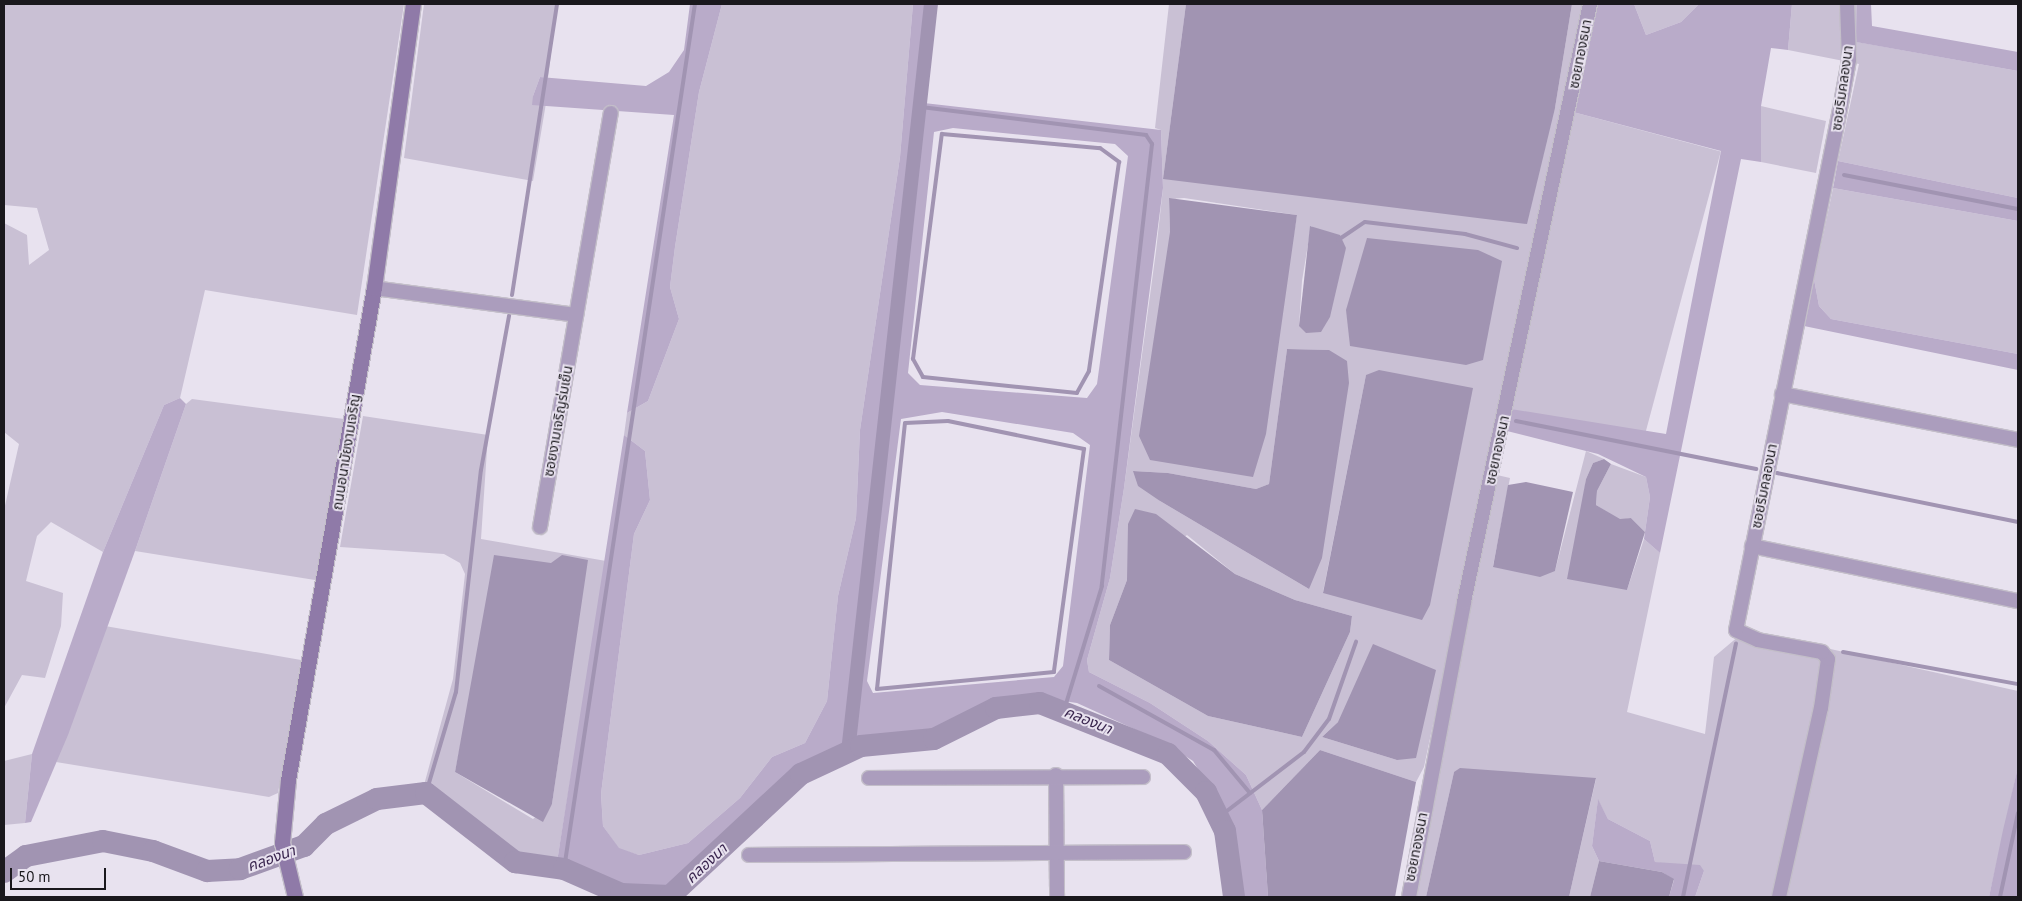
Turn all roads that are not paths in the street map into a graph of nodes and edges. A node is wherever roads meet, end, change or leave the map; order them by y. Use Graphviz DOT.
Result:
graph roads {
  1 [pos="413,4"];
  2 [pos="1590,4"];
  3 [pos="1848,4"];
  4 [pos="612,113"];
  5 [pos="374,288"];
  6 [pos="576,315"];
  7 [pos="1782,394"];
  8 [pos="2018,440"];
  9 [pos="540,526"];
  10 [pos="1752,546"];
  11 [pos="2018,601"];
  12 [pos="1056,775"];
  13 [pos="1143,777"];
  14 [pos="869,778"];
  15 [pos="1057,850"];
  16 [pos="1184,852"];
  17 [pos="749,855"];
  18 [pos="295,897"];
  19 [pos="1057,897"];
  20 [pos="1409,897"];
  21 [pos="1779,897"];
  1 -- 5 [label="street, ถนนอนามัยงามเจริญ"];
  2 -- 20 [label="street, ซอยทองธนา"];
  3 -- 7 [label="street, ซอยริมคลองนา"];
  4 -- 6 [label="street, ซอยงามเจริญร่มเย็น"];
  5 -- 6 [label="street"];
  5 -- 18 [label="street, ถนนอนามัยงามเจริญ"];
  6 -- 9 [label="street, ซอยงามเจริญร่มเย็น"];
  7 -- 8 [label="street"];
  7 -- 10 [label="street, ซอยริมคลองนา"];
  10 -- 11 [label="street"];
  10 -- 21 [label="street, ซอยริมคลองนา"];
  12 -- 13 [label="street"];
  12 -- 14 [label="street"];
  12 -- 15 [label="street"];
  15 -- 16 [label="street"];
  15 -- 17 [label="street"];
  15 -- 19 [label="street"];
}
